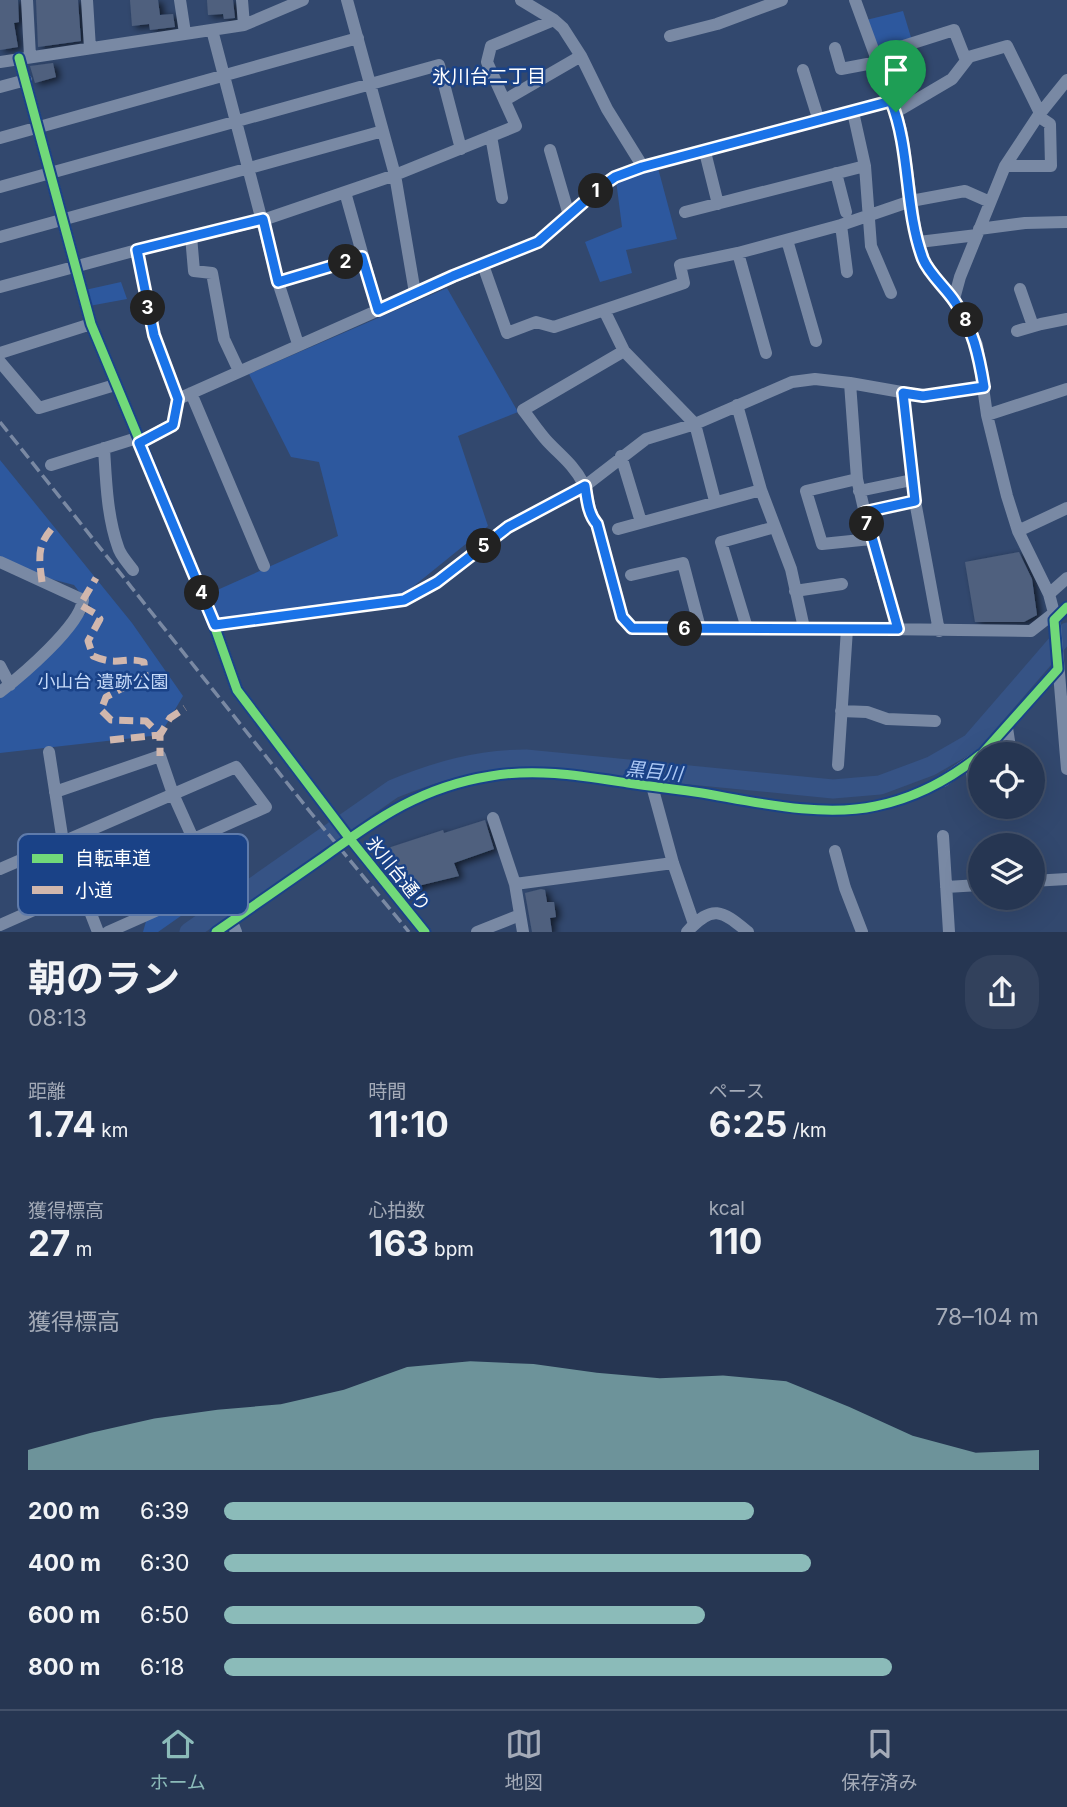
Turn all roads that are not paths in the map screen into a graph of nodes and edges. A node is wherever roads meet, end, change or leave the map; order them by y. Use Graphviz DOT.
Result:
graph roads {
  1 [pos="27,0"];
  2 [pos="87,0"];
  3 [pos="180,0"];
  4 [pos="242,0"];
  5 [pos="303,0"];
  6 [pos="347,0"];
  7 [pos="521,0"];
  8 [pos="782,0"];
  9 [pos="855,0"];
  10 [pos="554,20"];
  11 [pos="244,25"];
  12 [pos="212,30"];
  13 [pos="185,33"];
  14 [pos="670,36"];
  15 [pos="358,38"];
  16 [pos="90,48"];
  17 [pos="835,48"];
  18 [pos="581,56"];
  19 [pos="25,57"];
  20 [pos="969,57"];
  21 [pos="877,58"];
  22 [pos="0,62"];
  23 [pos="803,70"];
  24 [pos="224,76"];
  25 [pos="26,80"];
  26 [pos="1067,80"];
  27 [pos="370,84"];
  28 [pos="0,87"];
  29 [pos="505,100"];
  30 [pos="894,107"];
  31 [pos="853,113"];
  32 [pos="1039,114"];
  33 [pos="819,121"];
  34 [pos="236,122"];
  35 [pos="38,128"];
  36 [pos="383,131"];
  37 [pos="491,136"];
  38 [pos="0,138"];
  39 [pos="461,149"];
  40 [pos="550,150"];
  41 [pos="705,152"];
  42 [pos="865,166"];
  43 [pos="1005,166"];
  44 [pos="642,167"];
  45 [pos="248,168"];
  46 [pos="51,173"];
  47 [pos="836,173"];
  48 [pos="395,174"];
  49 [pos="0,187"];
  50 [pos="345,192"];
  51 [pos="502,198"];
  52 [pos="911,201"];
  53 [pos="990,202"];
  54 [pos="718,204"];
  55 [pos="685,212"];
  56 [pos="846,212"];
  57 [pos="870,214"];
  58 [pos="569,215"];
  59 [pos="63,219"];
  60 [pos="263,219"];
  61 [pos="1066,222"];
  62 [pos="841,225"];
  63 [pos="978,232"];
  64 [pos="191,236"];
  65 [pos="0,237"];
  66 [pos="787,240"];
  67 [pos="919,243"];
  68 [pos="137,250"];
  69 [pos="738,253"];
  70 [pos="362,257"];
  71 [pos="483,265"];
  72 [pos="75,266"];
  73 [pos="847,272"];
  74 [pos="278,282"];
  75 [pos="0,288"];
  76 [pos="1020,289"];
  77 [pos="415,293"];
  78 [pos="891,293"];
  79 [pos="954,299"];
  80 [pos="378,310"];
  81 [pos="604,310"];
  82 [pos="1067,319"];
  83 [pos="91,324"];
  84 [pos="1033,326"];
  85 [pos="1017,331"];
  86 [pos="816,341"];
  87 [pos="299,345"];
  88 [pos="624,351"];
  89 [pos="0,353"];
  90 [pos="766,353"];
  91 [pos="0,362"];
  92 [pos="239,371"];
  93 [pos="850,383"];
  94 [pos="115,385"];
  95 [pos="984,387"];
  96 [pos="1067,389"];
  97 [pos="191,393"];
  98 [pos="903,393"];
  99 [pos="178,399"];
  100 [pos="737,405"];
  101 [pos="987,415"];
  102 [pos="695,424"];
  103 [pos="138,441"];
  104 [pos="104,449"];
  105 [pos="621,456"];
  106 [pos="51,465"];
  107 [pos="912,480"];
  108 [pos="858,485"];
  109 [pos="585,486"];
  110 [pos="761,490"];
  111 [pos="715,501"];
  112 [pos="915,501"];
  113 [pos="1067,508"];
  114 [pos="865,512"];
  115 [pos="641,522"];
  116 [pos="775,527"];
  117 [pos="618,529"];
  118 [pos="1018,531"];
  119 [pos="871,539"];
  120 [pos="0,562"];
  121 [pos="264,566"];
  122 [pos="133,569"];
  123 [pos="631,575"];
  124 [pos="1067,578"];
  125 [pos="842,584"];
  126 [pos="795,591"];
  127 [pos="1049,594"];
  128 [pos="1054,616"];
  129 [pos="215,625"];
  130 [pos="699,628"];
  131 [pos="747,628"];
  132 [pos="804,628"];
  133 [pos="847,629"];
  134 [pos="898,629"];
  135 [pos="939,631"];
  136 [pos="1058,669"];
  137 [pos="1,670"];
  138 [pos="5,689"];
  139 [pos="841,711"];
  140 [pos="935,721"];
  141 [pos="1007,728"];
  142 [pos="1065,731"];
  143 [pos="993,742"];
  144 [pos="1009,742"];
  145 [pos="50,752"];
  146 [pos="968,764"];
  147 [pos="838,765"];
  148 [pos="1067,769"];
  149 [pos="943,781"];
  150 [pos="652,786"];
  151 [pos="55,792"];
  152 [pos="173,794"];
  153 [pos="493,818"];
  154 [pos="62,834"];
  155 [pos="81,834"];
  156 [pos="191,834"];
  157 [pos="207,834"];
  158 [pos="943,836"];
  159 [pos="835,851"];
  160 [pos="18,861"];
  161 [pos="673,863"];
  162 [pos="0,869"];
  163 [pos="1067,879"];
  164 [pos="1045,880"];
  165 [pos="515,884"];
  166 [pos="968,886"];
  167 [pos="946,887"];
  168 [pos="23,915"];
  169 [pos="91,915"];
  170 [pos="146,915"];
  171 [pos="520,915"];
  172 [pos="0,925"];
  173 [pos="691,928"];
  174 [pos="98,932"];
  175 [pos="108,932"];
  176 [pos="425,932"];
  177 [pos="477,932"];
  178 [pos="523,932"];
  179 [pos="748,932"];
  180 [pos="862,932"];
  181 [pos="949,932"];
  1 -- 19 [label="street, 氷川台通り"];
  2 -- 16 [label="street"];
  3 -- 13 [label="street"];
  4 -- 11 [label="street"];
  5 -- 11 [label="street"];
  6 -- 15 [label="street"];
  7 -- 10 [label="street"];
  8 -- 14 [label="street"];
  9 -- 21 [label="street"];
  10 -- 18 [label="street"];
  10 -- 29 [label="street"];
  11 -- 12 [label="street"];
  12 -- 13 [label="street"];
  12 -- 24 [label="street"];
  13 -- 16 [label="street"];
  15 -- 24 [label="street"];
  15 -- 27 [label="street"];
  16 -- 19 [label="street"];
  17 -- 21 [label="street"];
  18 -- 29 [label="street"];
  18 -- 44 [label="street"];
  19 -- 22 [label="street"];
  19 -- 25 [label="street, 氷川台通り"];
  20 -- 21 [label="street"];
  20 -- 30 [label="street"];
  20 -- 32 [label="street"];
  21 -- 30 [label="street"];
  23 -- 33 [label="street"];
  24 -- 34 [label="street"];
  24 -- 35 [label="street"];
  25 -- 28 [label="street"];
  25 -- 35 [label="street, 氷川台通り"];
  26 -- 32 [label="street"];
  27 -- 34 [label="street"];
  27 -- 36 [label="street"];
  27 -- 39 [label="street"];
  29 -- 37 [label="street"];
  30 -- 31 [label="street"];
  30 -- 52 [label="street"];
  31 -- 33 [label="street"];
  31 -- 42 [label="street"];
  32 -- 43 [label="street"];
  32 -- 43 [label="street"];
  33 -- 41 [label="street"];
  34 -- 45 [label="street"];
  34 -- 46 [label="street"];
  35 -- 38 [label="street"];
  35 -- 46 [label="street, 氷川台通り"];
  36 -- 45 [label="street"];
  36 -- 48 [label="street"];
  37 -- 39 [label="street"];
  37 -- 51 [label="street"];
  39 -- 48 [label="street"];
  40 -- 58 [label="street"];
  41 -- 44 [label="street"];
  41 -- 54 [label="street"];
  42 -- 47 [label="street"];
  42 -- 57 [label="street"];
  43 -- 53 [label="street"];
  44 -- 58 [label="street"];
  45 -- 59 [label="street"];
  45 -- 60 [label="street"];
  46 -- 49 [label="street"];
  46 -- 59 [label="street, 氷川台通り"];
  47 -- 54 [label="street"];
  47 -- 56 [label="street"];
  48 -- 50 [label="street"];
  48 -- 77 [label="street"];
  50 -- 60 [label="street"];
  50 -- 70 [label="street"];
  52 -- 53 [label="street"];
  52 -- 57 [label="street"];
  52 -- 67 [label="street"];
  53 -- 63 [label="street"];
  54 -- 55 [label="street"];
  57 -- 62 [label="street"];
  57 -- 78 [label="street"];
  58 -- 71 [label="street"];
  59 -- 65 [label="street"];
  59 -- 72 [label="street, 氷川台通り"];
  60 -- 64 [label="street"];
  60 -- 74 [label="street"];
  61 -- 63 [label="street"];
  62 -- 66 [label="street"];
  62 -- 73 [label="street"];
  63 -- 67 [label="street"];
  63 -- 79 [label="street"];
  64 -- 68 [label="street"];
  64 -- 92 [label="street"];
  66 -- 69 [label="street"];
  66 -- 86 [label="street"];
  67 -- 79 [label="street"];
  68 -- 72 [label="street"];
  68 -- 99 [label="street"];
  69 -- 81 [label="street"];
  69 -- 90 [label="street"];
  70 -- 74 [label="street"];
  70 -- 80 [label="street"];
  71 -- 77 [label="street"];
  71 -- 81 [label="street"];
  72 -- 75 [label="street"];
  72 -- 83 [label="street, 氷川台通り"];
  74 -- 87 [label="street"];
  76 -- 84 [label="street"];
  77 -- 80 [label="street"];
  79 -- 95 [label="street"];
  80 -- 87 [label="street"];
  81 -- 88 [label="street"];
  82 -- 84 [label="street"];
  83 -- 89 [label="street"];
  83 -- 94 [label="street, 氷川台通り"];
  84 -- 85 [label="street"];
  87 -- 92 [label="street"];
  88 -- 102 [label="street"];
  88 -- 109 [label="street"];
  91 -- 94 [label="street"];
  92 -- 97 [label="street"];
  93 -- 98 [label="street"];
  93 -- 100 [label="street"];
  93 -- 108 [label="street"];
  94 -- 103 [label="street, 氷川台通り"];
  95 -- 98 [label="street"];
  95 -- 101 [label="street"];
  96 -- 101 [label="street"];
  97 -- 99 [label="street"];
  97 -- 121 [label="street"];
  98 -- 107 [label="street"];
  99 -- 103 [label="street"];
  100 -- 102 [label="street"];
  100 -- 110 [label="street"];
  101 -- 118 [label="street"];
  102 -- 105 [label="street"];
  102 -- 111 [label="street"];
  103 -- 104 [label="street"];
  103 -- 129 [label="street, 氷川台通り"];
  104 -- 106 [label="street"];
  104 -- 122 [label="street"];
  105 -- 109 [label="street"];
  105 -- 115 [label="street"];
  107 -- 108 [label="street"];
  107 -- 112 [label="street"];
  108 -- 114 [label="street"];
  108 -- 119 [label="street"];
  109 -- 129 [label="street"];
  109 -- 130 [label="street"];
  110 -- 111 [label="street"];
  110 -- 116 [label="street"];
  111 -- 115 [label="street"];
  112 -- 114 [label="street"];
  112 -- 135 [label="street"];
  113 -- 118 [label="street"];
  114 -- 119 [label="street"];
  115 -- 117 [label="street"];
  116 -- 126 [label="street"];
  116 -- 131 [label="street"];
  118 -- 127 [label="street"];
  119 -- 134 [label="street"];
  120 -- 138 [label="street"];
  123 -- 130 [label="street"];
  124 -- 127 [label="street"];
  125 -- 126 [label="street"];
  126 -- 132 [label="street"];
  127 -- 128 [label="street"];
  128 -- 135 [label="street"];
  128 -- 136 [label="street"];
  129 -- 176 [label="street, 氷川台通り"];
  130 -- 131 [label="street"];
  131 -- 132 [label="street"];
  132 -- 133 [label="street"];
  133 -- 134 [label="street"];
  133 -- 139 [label="street"];
  134 -- 135 [label="street"];
  136 -- 141 [label="street"];
  136 -- 142 [label="street"];
  137 -- 138 [label="street"];
  139 -- 140 [label="street"];
  139 -- 147 [label="street"];
  141 -- 143 [label="street"];
  141 -- 144 [label="street"];
  142 -- 148 [label="street"];
  145 -- 151 [label="street"];
  146 -- 149 [label="street"];
  150 -- 161 [label="street"];
  151 -- 152 [label="street"];
  151 -- 154 [label="street"];
  152 -- 155 [label="street"];
  152 -- 156 [label="street"];
  152 -- 157 [label="street"];
  153 -- 165 [label="street"];
  158 -- 167 [label="street"];
  159 -- 180 [label="street"];
  160 -- 162 [label="street"];
  161 -- 165 [label="street"];
  161 -- 173 [label="street"];
  163 -- 164 [label="street"];
  165 -- 171 [label="street"];
  166 -- 167 [label="street"];
  167 -- 181 [label="street"];
  168 -- 172 [label="street"];
  169 -- 174 [label="street"];
  170 -- 175 [label="street"];
  171 -- 177 [label="street"];
  171 -- 178 [label="street"];
  173 -- 179 [label="street"];
}
